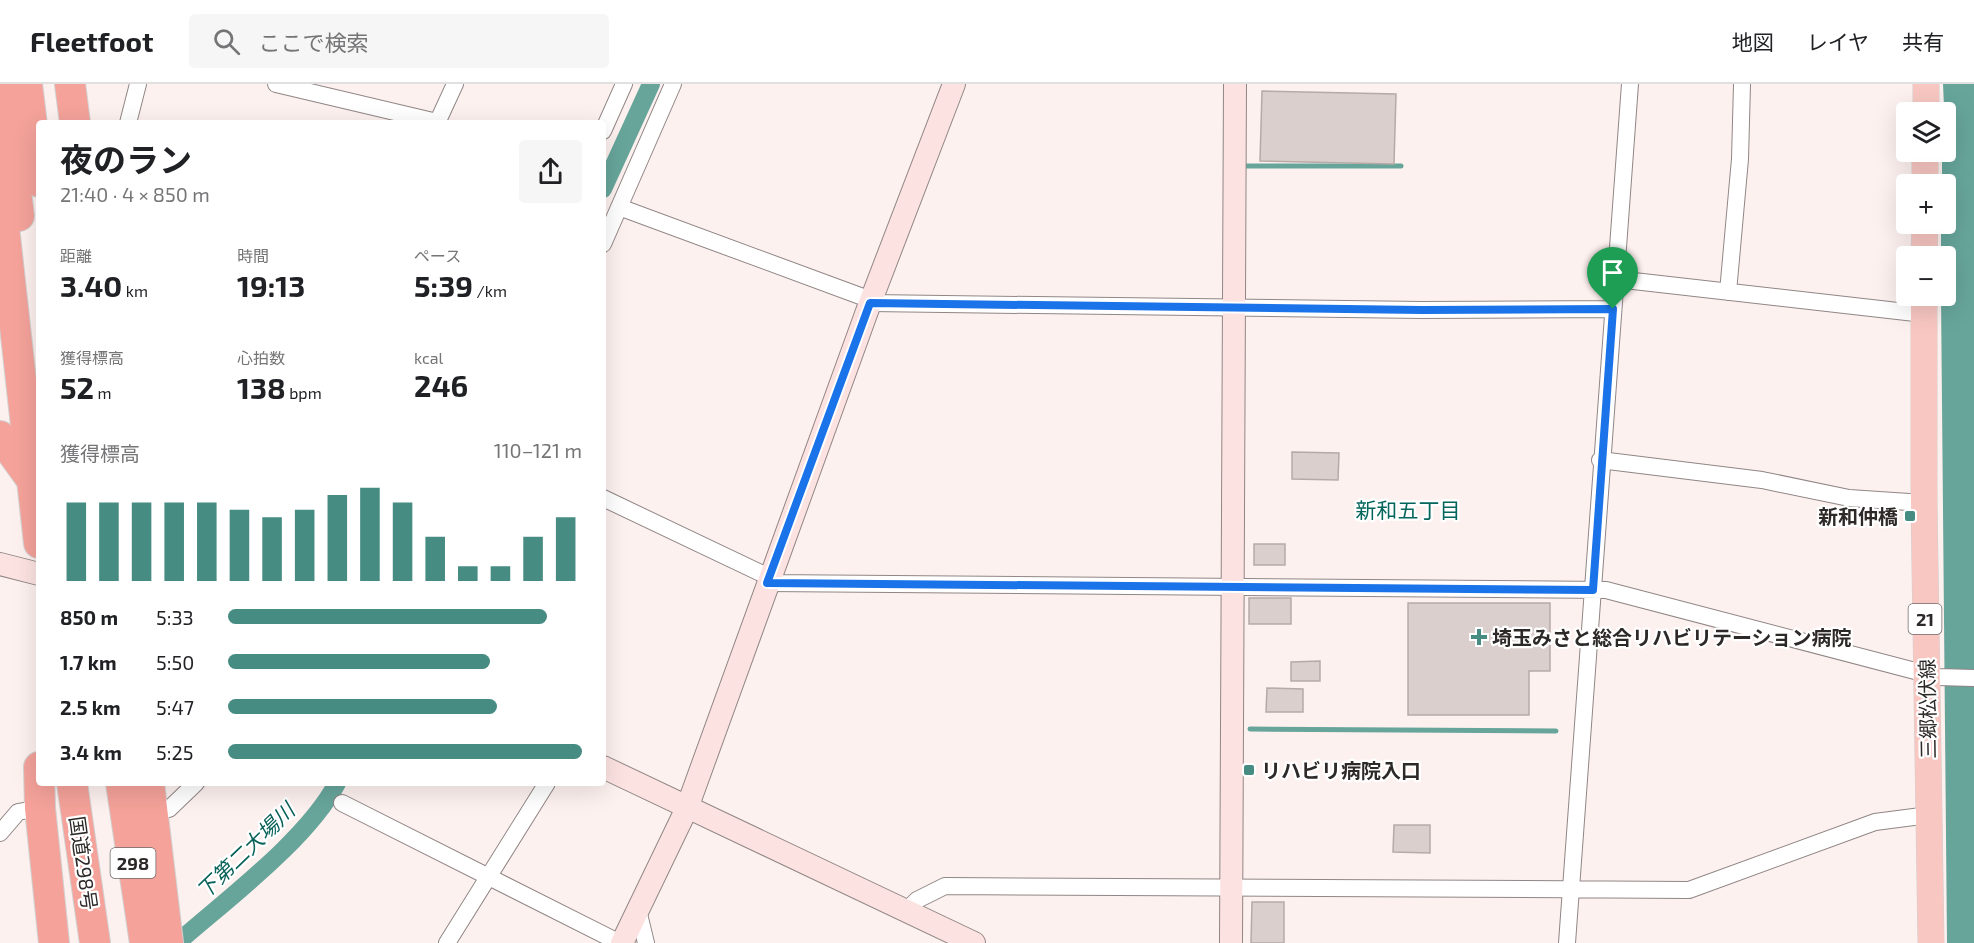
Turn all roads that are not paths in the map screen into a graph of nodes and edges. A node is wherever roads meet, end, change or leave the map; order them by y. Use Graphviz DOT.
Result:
graph roads {
  1 [pos="3,84"];
  2 [pos="27,84"];
  3 [pos="41,84"];
  4 [pos="70,84"];
  5 [pos="138,84"];
  6 [pos="276,84"];
  7 [pos="455,84"];
  8 [pos="624,84"];
  9 [pos="674,84"];
  10 [pos="954,84"];
  11 [pos="1235,84"];
  12 [pos="1630,84"];
  13 [pos="1742,84"];
  14 [pos="1926,84"];
  15 [pos="1926,102"];
  16 [pos="46,120"];
  17 [pos="75,120"];
  18 [pos="129,120"];
  19 [pos="432,120"];
  20 [pos="442,120"];
  21 [pos="606,124"];
  22 [pos="36,158"];
  23 [pos="0,191"];
  24 [pos="619,207"];
  25 [pos="606,237"];
  26 [pos="1616,279"];
  27 [pos="1728,292"];
  28 [pos="871,302"];
  29 [pos="1896,303"];
  30 [pos="1924,306"];
  31 [pos="1234,308"];
  32 [pos="1613,309"];
  33 [pos="36,364"];
  34 [pos="0,436"];
  35 [pos="1600,460"];
  36 [pos="33,482"];
  37 [pos="606,499"];
  38 [pos="1924,503"];
  39 [pos="36,512"];
  40 [pos="0,564"];
  41 [pos="36,573"];
  42 [pos="768,580"];
  43 [pos="1234,589"];
  44 [pos="1593,590"];
  45 [pos="1932,675"];
  46 [pos="1974,678"];
  47 [pos="606,768"];
  48 [pos="39,786"];
  49 [pos="72,786"];
  50 [pos="85,786"];
  51 [pos="110,786"];
  52 [pos="121,786"];
  53 [pos="193,786"];
  54 [pos="545,786"];
  55 [pos="151,797"];
  56 [pos="342,802"];
  57 [pos="40,808"];
  58 [pos="687,808"];
  59 [pos="1929,815"];
  60 [pos="0,833"];
  61 [pos="489,877"];
  62 [pos="1232,888"];
  63 [pos="1572,889"];
  64 [pos="638,910"];
  65 [pos="906,910"];
  66 [pos="166,929"];
  67 [pos="54,943"];
  68 [pos="95,943"];
  69 [pos="106,943"];
  70 [pos="130,943"];
  71 [pos="145,943"];
  72 [pos="447,943"];
  73 [pos="621,943"];
  74 [pos="646,943"];
  75 [pos="974,943"];
  76 [pos="1231,943"];
  77 [pos="1567,943"];
  78 [pos="1931,943"];
  1 -- 33 [label="highway"];
  2 -- 22 [label="highway"];
  3 -- 16 [label="highway"];
  4 -- 17 [label="highway"];
  5 -- 18 [label="street"];
  6 -- 19 [label="street"];
  7 -- 20 [label="street"];
  8 -- 21 [label="street"];
  9 -- 24 [label="street"];
  10 -- 28 [label="street"];
  11 -- 31 [label="street"];
  12 -- 26 [label="street"];
  13 -- 27 [label="street"];
  14 -- 15 [label="main road"];
  23 -- 36 [label="highway"];
  24 -- 25 [label="street"];
  24 -- 28 [label="street"];
  26 -- 27 [label="street"];
  26 -- 32 [label="street"];
  27 -- 29 [label="street"];
  28 -- 31 [label="street"];
  28 -- 42 [label="street"];
  30 -- 38 [label="main road, 三郷松伏線 / 21"];
  31 -- 32 [label="street"];
  31 -- 43 [label="street"];
  32 -- 35 [label="street"];
  34 -- 36 [label="highway"];
  35 -- 38 [label="street"];
  35 -- 44 [label="street"];
  36 -- 39 [label="highway"];
  37 -- 42 [label="street"];
  38 -- 45 [label="main road, 三郷松伏線 / 21"];
  40 -- 41 [label="street"];
  42 -- 43 [label="street"];
  42 -- 58 [label="street"];
  43 -- 44 [label="street"];
  43 -- 62 [label="street"];
  44 -- 45 [label="street"];
  44 -- 63 [label="street"];
  45 -- 46 [label="street"];
  45 -- 59 [label="main road, 三郷松伏線 / 21"];
  47 -- 58 [label="street"];
  48 -- 57 [label="highway"];
  49 -- 68 [label="highway, 国道298号 / 298"];
  50 -- 69 [label="highway"];
  51 -- 70 [label="highway"];
  52 -- 71 [label="highway, 298"];
  53 -- 55 [label="street"];
  54 -- 61 [label="street"];
  55 -- 66 [label="highway"];
  56 -- 61 [label="street"];
  57 -- 60 [label="street"];
  57 -- 67 [label="highway"];
  58 -- 64 [label="street"];
  58 -- 65 [label="street"];
  59 -- 63 [label="street"];
  59 -- 78 [label="main road, 三郷松伏線 / 21"];
  61 -- 72 [label="street"];
  61 -- 73 [label="street"];
  62 -- 63 [label="street"];
  62 -- 65 [label="street"];
  62 -- 76 [label="street"];
  63 -- 77 [label="street"];
  64 -- 73 [label="street"];
  64 -- 74 [label="street"];
  65 -- 75 [label="street"];
}
